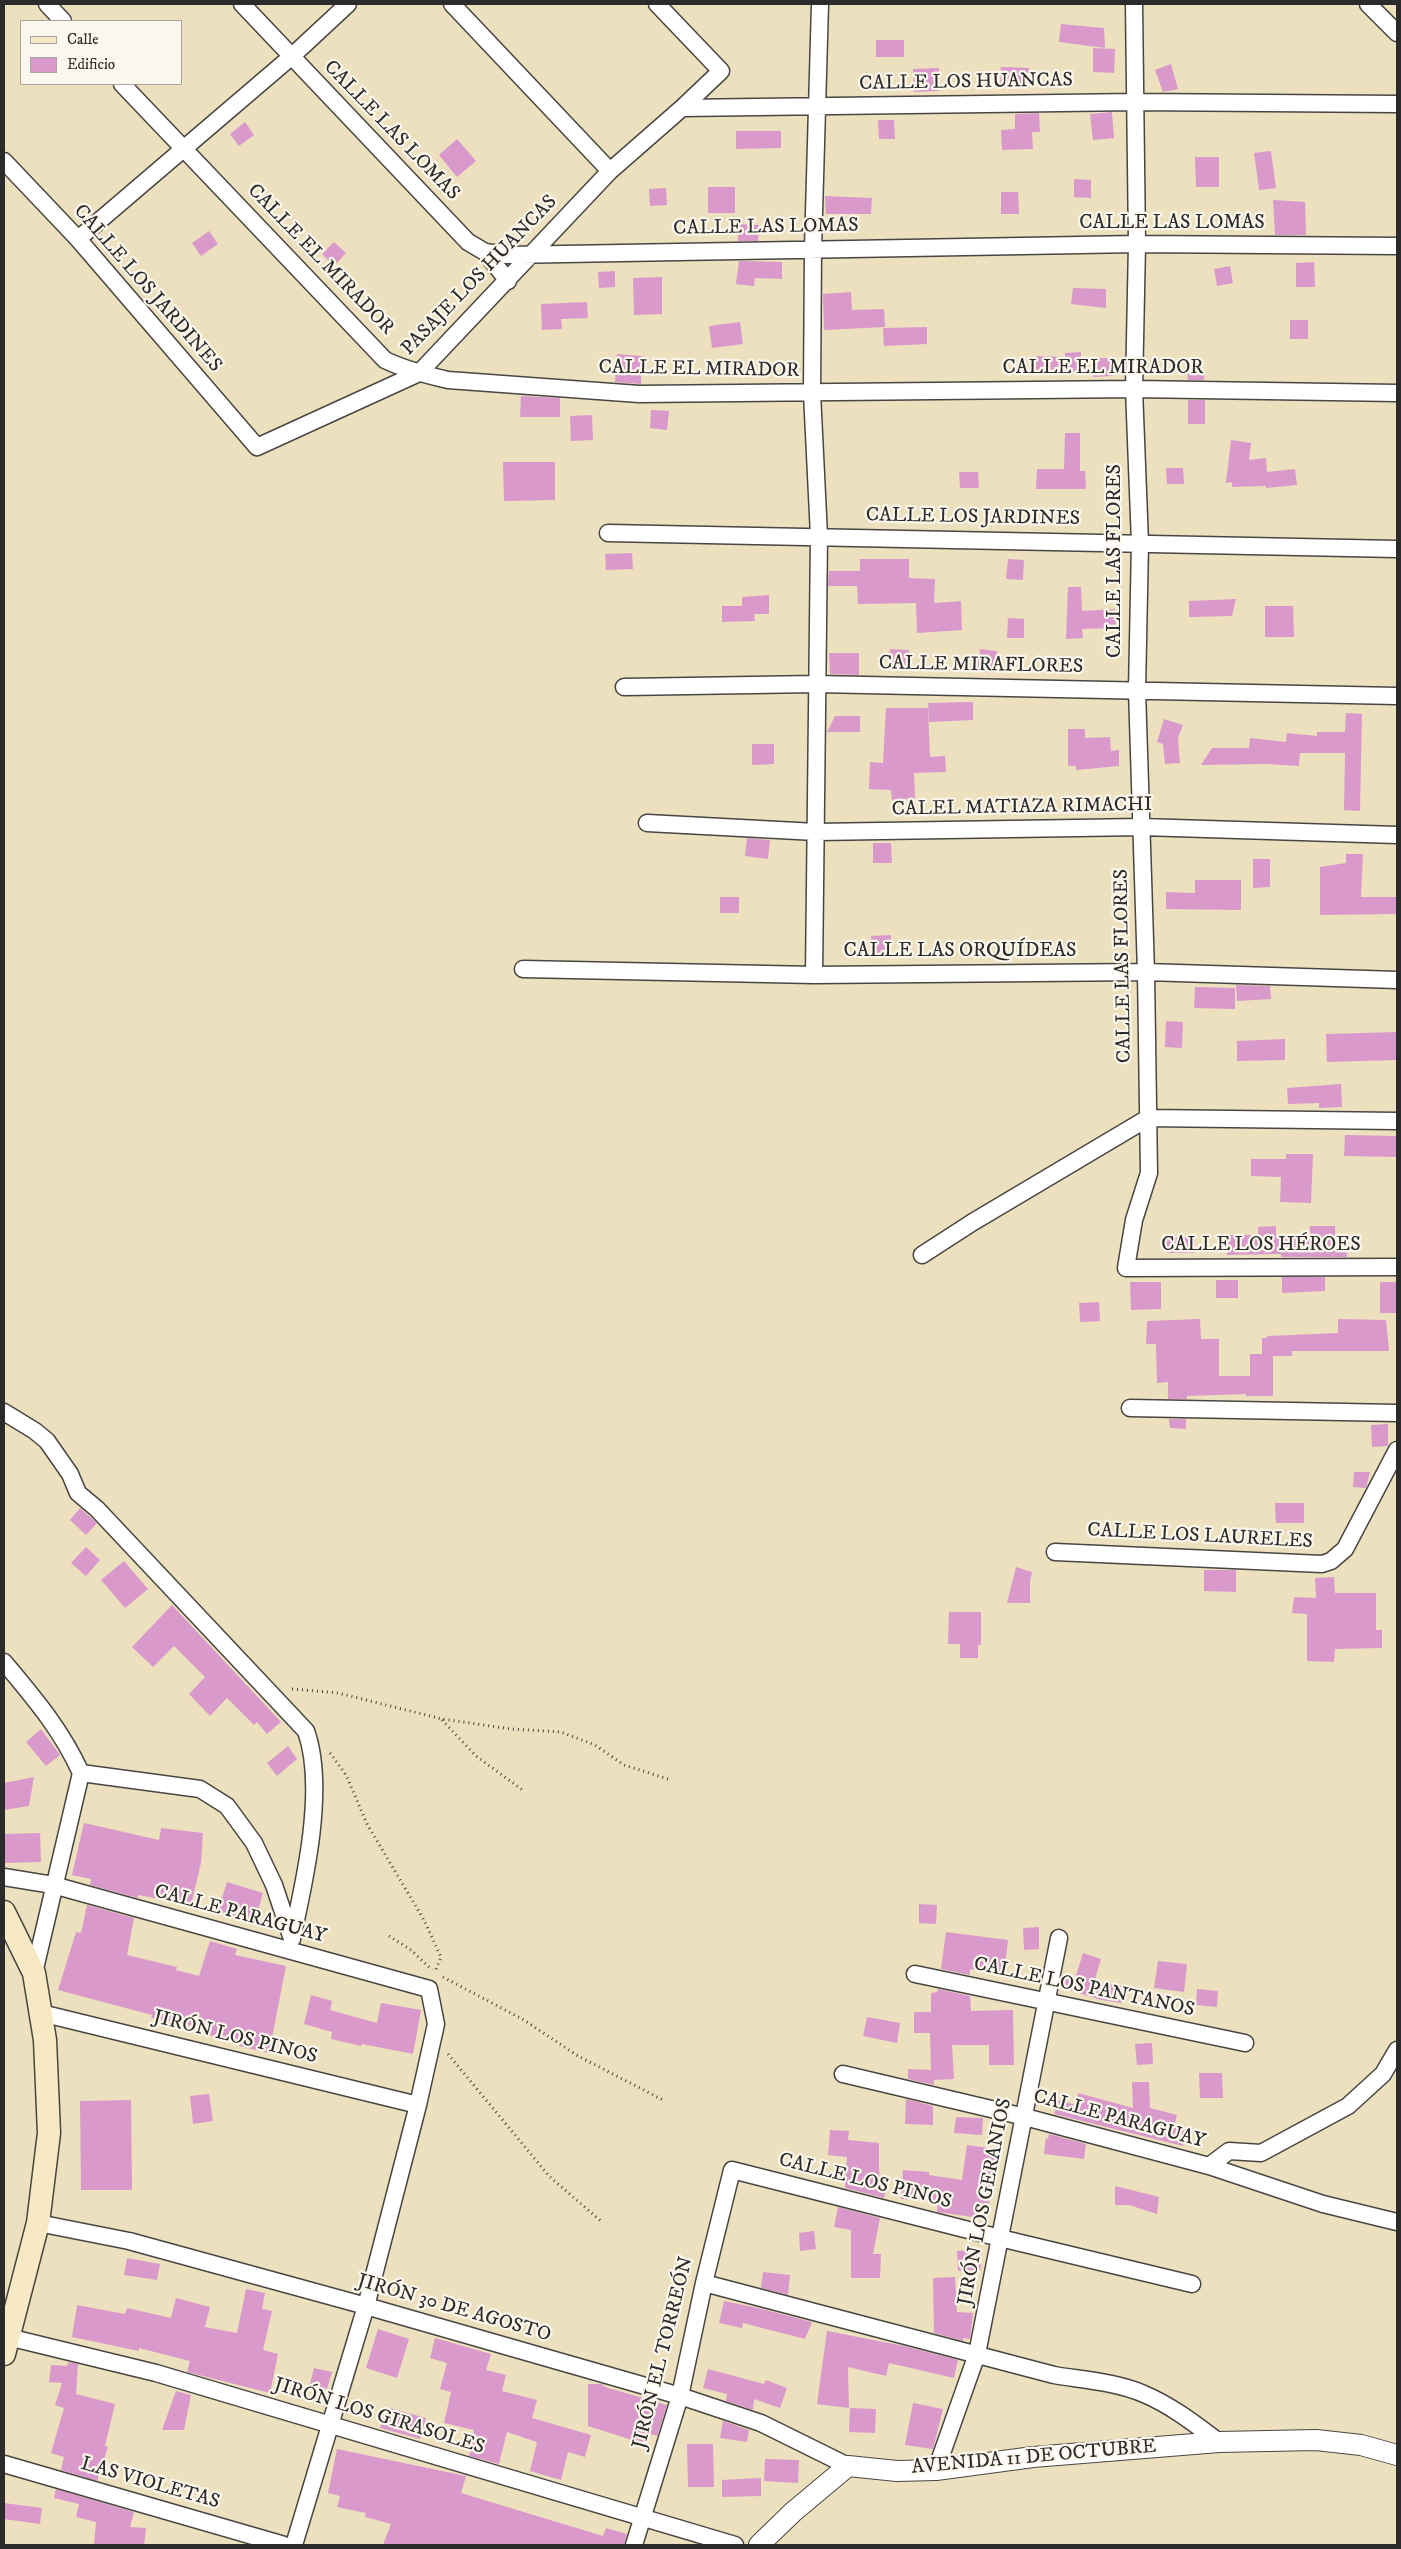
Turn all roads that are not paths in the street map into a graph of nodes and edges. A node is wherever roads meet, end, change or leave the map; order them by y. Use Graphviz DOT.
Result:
graph roads {
  1 [pos="47,4"];
  2 [pos="242,4"];
  3 [pos="348,4"];
  4 [pos="452,4"];
  5 [pos="657,4"];
  6 [pos="820,4"];
  7 [pos="1134,4"];
  8 [pos="1368,4"];
  9 [pos="62,20"];
  10 [pos="1397,33"];
  11 [pos="291,57"];
  12 [pos="123,85"];
  13 [pos="1136,102"];
  14 [pos="1397,104"];
  15 [pos="816,106"];
  16 [pos="682,108"];
  17 [pos="184,150"];
  18 [pos="4,161"];
  19 [pos="610,171"];
  20 [pos="78,240"];
  21 [pos="1136,244"];
  22 [pos="1397,246"];
  23 [pos="812,248"];
  24 [pos="485,252"];
  25 [pos="533,254"];
  26 [pos="508,281"];
  27 [pos="419,373"];
  28 [pos="1134,389"];
  29 [pos="1397,392"];
  30 [pos="812,393"];
  31 [pos="256,448"];
  32 [pos="608,533"];
  33 [pos="819,536"];
  34 [pos="1140,543"];
  35 [pos="1397,549"];
  36 [pos="816,684"];
  37 [pos="624,687"];
  38 [pos="1137,690"];
  39 [pos="1397,696"];
  40 [pos="647,824"];
  41 [pos="1142,827"];
  42 [pos="816,832"];
  43 [pos="1397,835"];
  44 [pos="523,969"];
  45 [pos="1146,972"];
  46 [pos="814,975"];
  47 [pos="1397,980"];
  48 [pos="1148,1118"];
  49 [pos="1397,1121"];
  50 [pos="922,1255"];
  51 [pos="1397,1267"];
  52 [pos="1126,1268"];
  53 [pos="1130,1408"];
  54 [pos="4,1412"];
  55 [pos="1397,1413"];
  56 [pos="1397,1450"];
  57 [pos="1055,1552"];
  58 [pos="4,1662"];
  59 [pos="81,1773"];
  60 [pos="4,1877"];
  61 [pos="53,1885"];
  62 [pos="4,1912"];
  63 [pos="1059,1938"];
  64 [pos="292,1944"];
  65 [pos="34,1974"];
  66 [pos="915,1974"];
  67 [pos="1046,2001"];
  68 [pos="42,2012"];
  69 [pos="1245,2042"];
  70 [pos="1397,2050"];
  71 [pos="843,2074"];
  72 [pos="418,2105"];
  73 [pos="1025,2117"];
  74 [pos="1209,2166"];
  75 [pos="732,2170"];
  76 [pos="1397,2222"];
  77 [pos="38,2223"];
  78 [pos="1000,2238"];
  79 [pos="704,2283"];
  80 [pos="1192,2284"];
  81 [pos="366,2306"];
  82 [pos="6,2346"];
  83 [pos="977,2354"];
  84 [pos="680,2396"];
  85 [pos="328,2425"];
  86 [pos="1219,2442"];
  87 [pos="1397,2455"];
  88 [pos="4,2464"];
  89 [pos="848,2466"];
  90 [pos="936,2470"];
  91 [pos="642,2517"];
  92 [pos="284,2545"];
  93 [pos="294,2545"];
  94 [pos="634,2545"];
  95 [pos="735,2545"];
  96 [pos="760,2545"];
  1 -- 9 [label="street"];
  2 -- 11 [label="street, CALLE LAS LOMAS"];
  3 -- 11 [label="street"];
  4 -- 19 [label="street"];
  5 -- 16 [label="street"];
  6 -- 15 [label="street"];
  7 -- 13 [label="street, CALLE LAS FLORES"];
  8 -- 10 [label="street"];
  11 -- 17 [label="street"];
  11 -- 24 [label="street, CALLE LAS LOMAS"];
  12 -- 17 [label="street, CALLE EL MIRADOR"];
  13 -- 14 [label="street, CALLE LOS HUANCAS"];
  13 -- 15 [label="street, CALLE LOS HUANCAS"];
  13 -- 21 [label="street, CALLE LAS FLORES"];
  15 -- 16 [label="street, CALLE LOS HUANCAS"];
  15 -- 23 [label="street"];
  16 -- 19 [label="street, PASAJE LOS HUANCAS"];
  17 -- 20 [label="street"];
  17 -- 27 [label="street, CALLE EL MIRADOR"];
  18 -- 20 [label="street, CALLE LOS JARDINES"];
  19 -- 25 [label="street, PASAJE LOS HUANCAS"];
  20 -- 31 [label="street, CALLE LOS JARDINES"];
  21 -- 22 [label="street, CALLE LAS LOMAS"];
  21 -- 23 [label="street, CALLE LAS LOMAS"];
  21 -- 28 [label="street, CALLE LAS FLORES"];
  23 -- 25 [label="street, CALLE LAS LOMAS"];
  23 -- 30 [label="street"];
  24 -- 25 [label="street, CALLE LAS LOMAS"];
  24 -- 26 [label="street"];
  25 -- 26 [label="street, PASAJE LOS HUANCAS"];
  26 -- 27 [label="street, PASAJE LOS HUANCAS"];
  27 -- 30 [label="street, CALLE EL MIRADOR"];
  27 -- 31 [label="street, PASAJE LOS HUANCAS"];
  28 -- 29 [label="street, CALLE EL MIRADOR"];
  28 -- 30 [label="street, CALLE EL MIRADOR"];
  28 -- 34 [label="street, CALLE LAS FLORES"];
  30 -- 33 [label="street"];
  32 -- 33 [label="street, CALLE LOS JARDINES"];
  33 -- 34 [label="street, CALLE LOS JARDINES"];
  33 -- 36 [label="street"];
  34 -- 35 [label="street, CALLE LOS JARDINES"];
  34 -- 38 [label="street, CALLE LAS FLORES"];
  36 -- 37 [label="street, CALLE MIRAFLORES"];
  36 -- 38 [label="street, CALLE MIRAFLORES"];
  36 -- 42 [label="street"];
  38 -- 39 [label="street, CALLE MIRAFLORES"];
  38 -- 41 [label="street, CALLE LAS FLORES"];
  40 -- 42 [label="street, CALEL MATIAZA RIMACHI"];
  41 -- 42 [label="street, CALEL MATIAZA RIMACHI"];
  41 -- 43 [label="street, CALEL MATIAZA RIMACHI"];
  41 -- 45 [label="street, CALLE LAS FLORES"];
  42 -- 46 [label="street"];
  44 -- 46 [label="street, CALLE LAS ORQUÍDEAS"];
  45 -- 46 [label="street, CALLE LAS ORQUÍDEAS"];
  45 -- 47 [label="street, CALLE LAS ORQUÍDEAS"];
  45 -- 48 [label="street, CALLE LAS FLORES"];
  48 -- 49 [label="street"];
  48 -- 50 [label="street"];
  48 -- 52 [label="street, CALLE LAS FLORES"];
  51 -- 52 [label="street, CALLE LOS HÉROES"];
  53 -- 55 [label="street"];
  54 -- 64 [label="street"];
  56 -- 57 [label="street, CALLE LOS LAURELES"];
  58 -- 59 [label="street"];
  59 -- 61 [label="street"];
  59 -- 64 [label="street"];
  60 -- 61 [label="street, CALLE PARAGUAY"];
  61 -- 64 [label="street, CALLE PARAGUAY"];
  61 -- 65 [label="street"];
  62 -- 65 [label="main road"];
  63 -- 67 [label="street, JIRÓN LOS GERANIOS"];
  64 -- 72 [label="street, CALLE PARAGUAY"];
  65 -- 68 [label="main road"];
  66 -- 67 [label="street, CALLE LOS PANTANOS"];
  67 -- 69 [label="street, CALLE LOS PANTANOS"];
  67 -- 73 [label="street, JIRÓN LOS GERANIOS"];
  68 -- 72 [label="street, JIRÓN LOS PINOS"];
  68 -- 77 [label="main road"];
  70 -- 74 [label="street"];
  71 -- 73 [label="street, CALLE PARAGUAY"];
  72 -- 81 [label="street"];
  73 -- 74 [label="street, CALLE PARAGUAY"];
  73 -- 78 [label="street, JIRÓN LOS GERANIOS"];
  74 -- 76 [label="street, CALLE PARAGUAY"];
  75 -- 78 [label="street, CALLE LOS PINOS"];
  75 -- 79 [label="street, JIRÓN EL TORREÓN"];
  77 -- 81 [label="street, JIRÓN 30 DE AGOSTO"];
  77 -- 82 [label="main road"];
  78 -- 80 [label="street, CALLE LOS PINOS"];
  78 -- 83 [label="street, JIRÓN LOS GERANIOS"];
  79 -- 83 [label="street"];
  79 -- 84 [label="street, JIRÓN EL TORREÓN"];
  81 -- 84 [label="street, JIRÓN 30 DE AGOSTO"];
  81 -- 85 [label="street"];
  82 -- 85 [label="street, JIRÓN LOS GIRASOLES"];
  83 -- 86 [label="street"];
  83 -- 90 [label="street, JIRÓN LOS GERANIOS"];
  84 -- 89 [label="street, JIRÓN 30 DE AGOSTO"];
  84 -- 91 [label="street, JIRÓN EL TORREÓN"];
  85 -- 91 [label="street, JIRÓN LOS GIRASOLES"];
  85 -- 93 [label="street"];
  86 -- 87 [label="street, AVENIDA 11 DE OCTUBRE"];
  86 -- 90 [label="street, AVENIDA 11 DE OCTUBRE"];
  88 -- 92 [label="street, LAS VIOLETAS"];
  89 -- 90 [label="street, AVENIDA 11 DE OCTUBRE"];
  89 -- 96 [label="street"];
  91 -- 94 [label="street, JIRÓN EL TORREÓN"];
  91 -- 95 [label="street, JIRÓN LOS GIRASOLES"];
}
